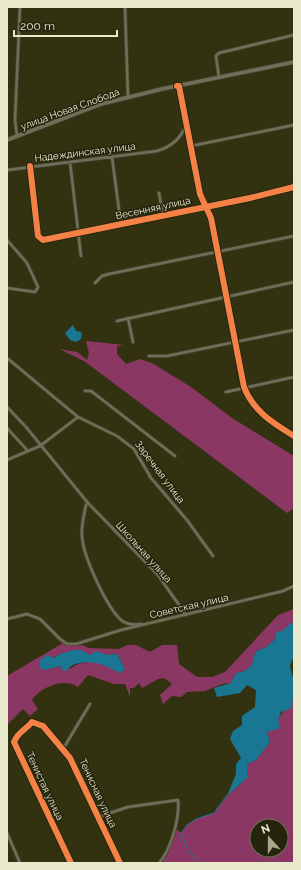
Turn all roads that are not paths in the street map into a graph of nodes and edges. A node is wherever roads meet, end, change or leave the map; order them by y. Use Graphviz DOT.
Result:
graph roads {
  1 [pos="20,7"];
  2 [pos="125,7"];
  3 [pos="294,35"];
  4 [pos="294,62"];
  5 [pos="219,78"];
  6 [pos="179,86"];
  7 [pos="128,97"];
  8 [pos="186,124"];
  9 [pos="294,125"];
  10 [pos="17,136"];
  11 [pos="7,140"];
  12 [pos="191,146"];
  13 [pos="112,157"];
  14 [pos="70,162"];
  15 [pos="30,166"];
  16 [pos="7,170"];
  17 [pos="294,186"];
  18 [pos="159,193"];
  19 [pos="206,206"];
  20 [pos="163,216"];
  21 [pos="121,225"];
  22 [pos="78,233"];
  23 [pos="294,236"];
  24 [pos="7,240"];
  25 [pos="217,251"];
  26 [pos="81,256"];
  27 [pos="294,282"];
  28 [pos="95,283"];
  29 [pos="7,288"];
  30 [pos="227,296"];
  31 [pos="128,318"];
  32 [pos="117,321"];
  33 [pos="294,330"];
  34 [pos="133,342"];
  35 [pos="235,342"];
  36 [pos="149,356"];
  37 [pos="7,358"];
  38 [pos="294,377"];
  39 [pos="244,387"];
  40 [pos="85,391"];
  41 [pos="226,392"];
  42 [pos="7,406"];
  43 [pos="78,417"];
  44 [pos="7,428"];
  45 [pos="294,436"];
  46 [pos="40,446"];
  47 [pos="27,450"];
  48 [pos="174,456"];
  49 [pos="7,460"];
  50 [pos="88,503"];
  51 [pos="213,556"];
  52 [pos="294,586"];
  53 [pos="186,615"];
  54 [pos="7,619"];
  55 [pos="154,623"];
  56 [pos="90,704"];
  57 [pos="32,722"];
  58 [pos="63,748"];
  59 [pos="98,817"];
  60 [pos="7,833"];
  61 [pos="20,863"];
  62 [pos="71,863"];
  63 [pos="120,863"];
  64 [pos="159,863"];
  1 -- 10 [label="street"];
  2 -- 7 [label="street"];
  3 -- 5 [label="street"];
  4 -- 5 [label="street"];
  5 -- 6 [label="street"];
  6 -- 7 [label="street, улица Новая Слобода"];
  6 -- 8 [label="street"];
  7 -- 10 [label="street, улица Новая Слобода"];
  8 -- 12 [label="street"];
  8 -- 13 [label="street, Надеждинская улица"];
  9 -- 12 [label="street"];
  10 -- 11 [label="street, улица Новая Слобода"];
  12 -- 19 [label="street"];
  13 -- 14 [label="street, Надеждинская улица"];
  13 -- 21 [label="street"];
  14 -- 15 [label="street, Надеждинская улица"];
  14 -- 22 [label="street"];
  15 -- 16 [label="street, Надеждинская улица"];
  15 -- 22 [label="street, Весенняя улица"];
  17 -- 19 [label="street, Весенняя улица"];
  18 -- 20 [label="street"];
  19 -- 20 [label="street, Весенняя улица"];
  19 -- 25 [label="street"];
  20 -- 21 [label="street, Весенняя улица"];
  21 -- 22 [label="street, Весенняя улица"];
  22 -- 26 [label="street"];
  23 -- 25 [label="street"];
  24 -- 29 [label="street"];
  25 -- 28 [label="street"];
  25 -- 30 [label="street"];
  27 -- 30 [label="street"];
  30 -- 31 [label="street"];
  30 -- 35 [label="street"];
  31 -- 32 [label="street"];
  31 -- 34 [label="street"];
  33 -- 35 [label="street"];
  35 -- 36 [label="street"];
  35 -- 39 [label="street"];
  37 -- 43 [label="street, Заречная улица"];
  38 -- 39 [label="street"];
  39 -- 41 [label="street"];
  39 -- 45 [label="street"];
  40 -- 48 [label="street"];
  42 -- 46 [label="street, Школьная улица"];
  43 -- 46 [label="street"];
  43 -- 51 [label="street, Заречная улица"];
  44 -- 47 [label="street"];
  46 -- 47 [label="street"];
  46 -- 50 [label="street, Школьная улица"];
  47 -- 49 [label="street"];
  50 -- 53 [label="street, Школьная улица"];
  50 -- 55 [label="street"];
  52 -- 53 [label="street, Советская улица"];
  53 -- 55 [label="street, Советская улица"];
  54 -- 55 [label="street, Советская улица"];
  56 -- 58 [label="street"];
  57 -- 58 [label="street, Тенисная улица"];
  57 -- 62 [label="street, Тенистая улица"];
  58 -- 59 [label="street, Тенисная улица"];
  59 -- 63 [label="street, Тенисная улица"];
  59 -- 64 [label="street"];
  60 -- 61 [label="street"];
}
